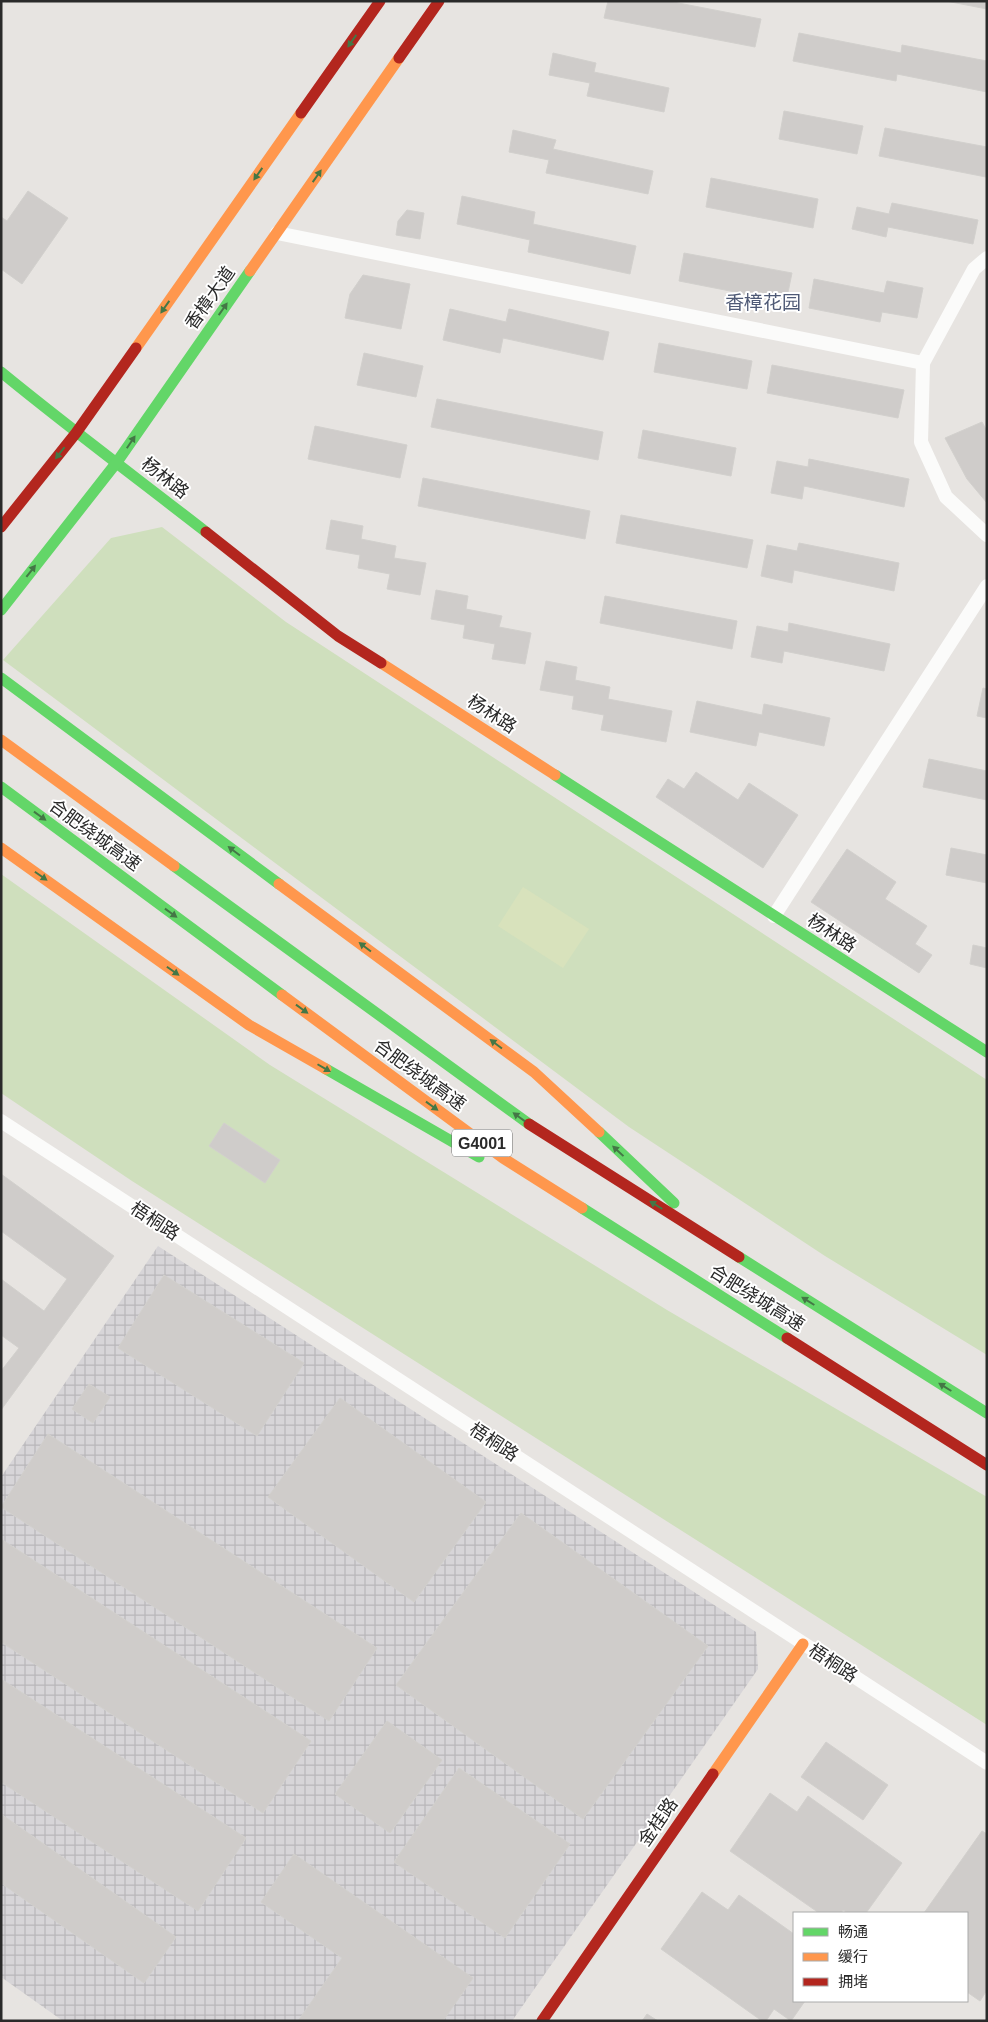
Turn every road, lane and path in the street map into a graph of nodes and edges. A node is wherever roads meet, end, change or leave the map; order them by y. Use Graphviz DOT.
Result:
graph roads {
  1 [pos="380,1"];
  2 [pos="439,1"];
  3 [pos="277,233"];
  4 [pos="987,258"];
  5 [pos="923,363"];
  6 [pos="1,372"];
  7 [pos="76,433"];
  8 [pos="117,462"];
  9 [pos="1,527"];
  10 [pos="987,536"];
  11 [pos="987,586"];
  12 [pos="1,610"];
  13 [pos="1,678"];
  14 [pos="1,740"];
  15 [pos="1,787"];
  16 [pos="1,848"];
  17 [pos="774,916"];
  18 [pos="987,1052"];
  19 [pos="1,1121"];
  20 [pos="718,1244"];
  21 [pos="690,1276"];
  22 [pos="987,1413"];
  23 [pos="987,1465"];
  24 [pos="803,1644"];
  25 [pos="987,1763"];
  26 [pos="542,2021"];
  1 -- 7 [label="main road, 香樟大道, one-way"];
  3 -- 2 [label="main road, 香樟大道, one-way"];
  3 -- 5 [label="street"];
  8 -- 3 [label="main road, 香樟大道, one-way"];
  4 -- 5 [label="street"];
  5 -- 10 [label="street"];
  6 -- 7 [label="main road, 杨林路"];
  7 -- 8 [label="main road, 杨林路"];
  7 -- 9 [label="main road, 香樟大道, one-way"];
  12 -- 8 [label="main road, 香樟大道, one-way"];
  8 -- 17 [label="main road, 杨林路"];
  11 -- 17 [label="street"];
  20 -- 13 [label="main road, one-way"];
  20 -- 14 [label="main road, 合肥绕城高速 / G4001, one-way"];
  15 -- 21 [label="main road, 合肥绕城高速 / G4001, one-way"];
  16 -- 21 [label="main road, one-way"];
  17 -- 18 [label="main road, 杨林路"];
  19 -- 24 [label="street, 梧桐路"];
  22 -- 20 [label="main road, 合肥绕城高速 / G4001, one-way"];
  21 -- 23 [label="main road, 合肥绕城高速 / G4001"];
  24 -- 25 [label="street, 梧桐路"];
  24 -- 26 [label="main road, 金桂路"];
}
